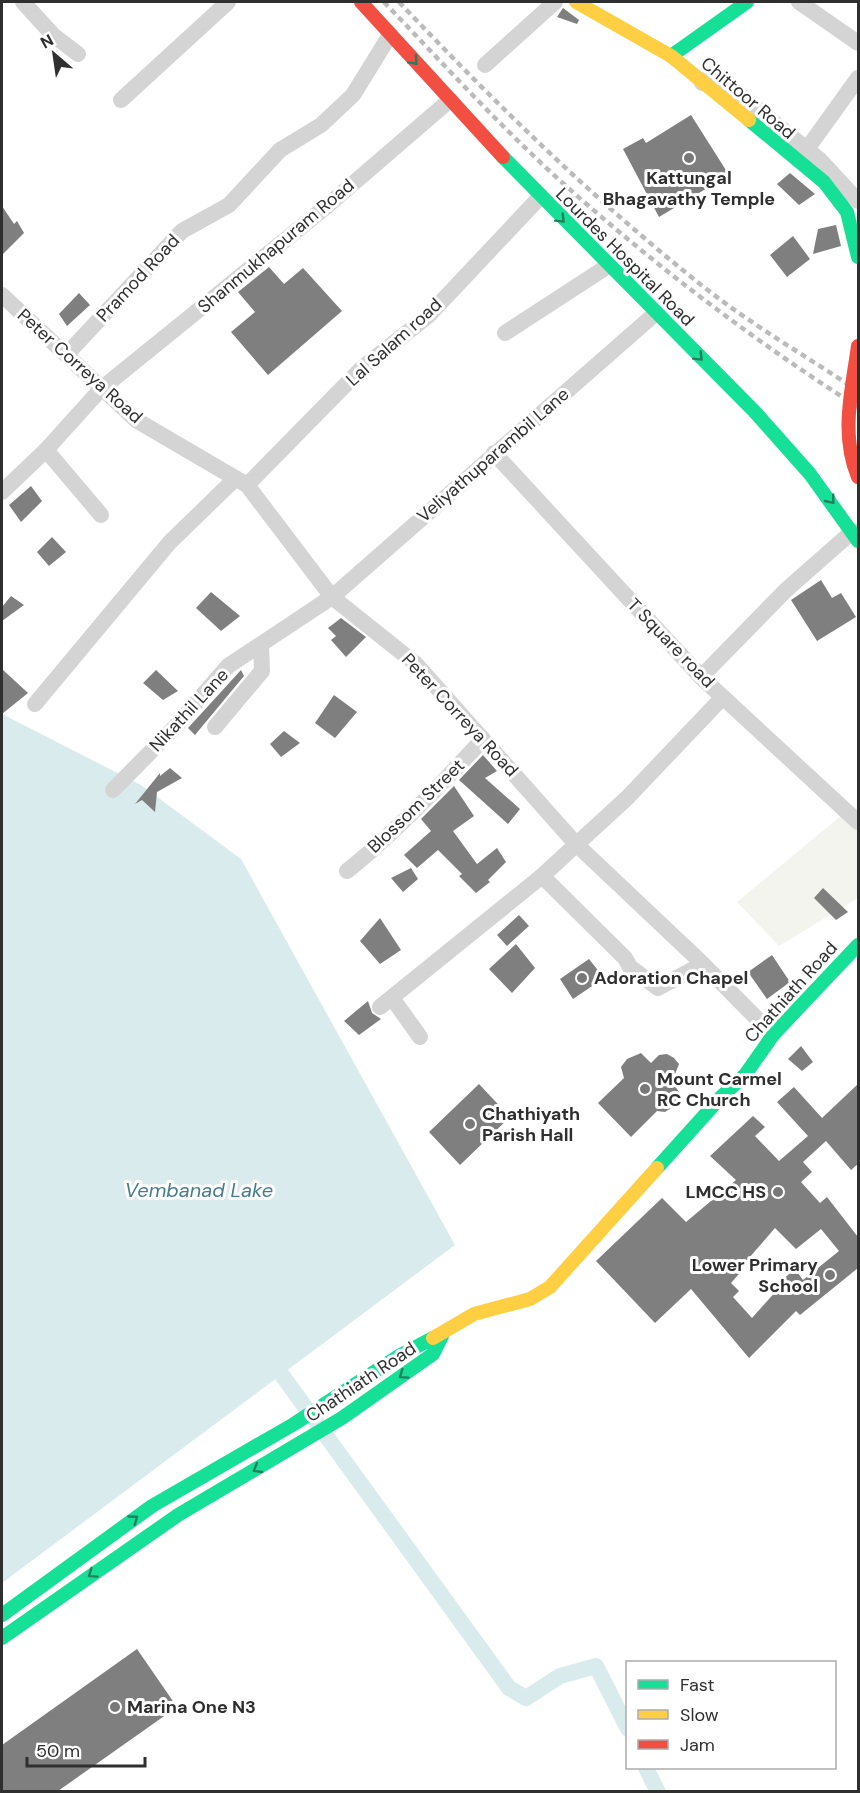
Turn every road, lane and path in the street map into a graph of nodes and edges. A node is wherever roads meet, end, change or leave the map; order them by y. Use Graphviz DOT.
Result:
graph roads {
  1 [pos="23,2"];
  2 [pos="228,2"];
  3 [pos="361,2"];
  4 [pos="555,2"];
  5 [pos="576,2"];
  6 [pos="799,2"];
  7 [pos="735,5"];
  8 [pos="390,35"];
  9 [pos="858,44"];
  10 [pos="78,54"];
  11 [pos="671,56"];
  12 [pos="485,65"];
  13 [pos="858,78"];
  14 [pos="705,85"];
  15 [pos="121,100"];
  16 [pos="450,100"];
  17 [pos="807,149"];
  18 [pos="540,197"];
  19 [pos="858,201"];
  20 [pos="858,257"];
  21 [pos="608,266"];
  22 [pos="2,294"];
  23 [pos="656,313"];
  24 [pos="505,333"];
  25 [pos="858,346"];
  26 [pos="67,354"];
  27 [pos="100,389"];
  28 [pos="46,450"];
  29 [pos="494,453"];
  30 [pos="858,477"];
  31 [pos="242,482"];
  32 [pos="2,492"];
  33 [pos="101,515"];
  34 [pos="856,536"];
  35 [pos="332,597"];
  36 [pos="261,644"];
  37 [pos="701,677"];
  38 [pos="723,697"];
  39 [pos="35,704"];
  40 [pos="215,727"];
  41 [pos="483,739"];
  42 [pos="113,790"];
  43 [pos="858,822"];
  44 [pos="576,844"];
  45 [pos="347,871"];
  46 [pos="542,876"];
  47 [pos="858,945"];
  48 [pos="703,964"];
  49 [pos="773,1035"];
  50 [pos="420,1037"];
  51 [pos="443,1334"];
  52 [pos="352,1388"];
  53 [pos="362,1404"];
  54 [pos="370,1416"];
  55 [pos="278,1432"];
  56 [pos="292,1457"];
  57 [pos="2,1616"];
  58 [pos="2,1638"];
  1 -- 10 [label="street"];
  2 -- 15 [label="street"];
  3 -- 8 [label="main road, Lourdes Hospital Road"];
  4 -- 12 [label="street"];
  5 -- 11 [label="main road, Chittoor Road"];
  6 -- 9 [label="street"];
  7 -- 11 [label="main road"];
  8 -- 16 [label="main road, Lourdes Hospital Road, one-way"];
  8 -- 26 [label="street, Pramod Road"];
  11 -- 14 [label="main road, Chittoor Road"];
  13 -- 17 [label="street"];
  14 -- 17 [label="street"];
  14 -- 20 [label="main road, Chittoor Road"];
  16 -- 18 [label="main road, Lourdes Hospital Road"];
  16 -- 27 [label="street, Shanmukhapuram Road"];
  17 -- 19 [label="street"];
  18 -- 21 [label="main road, Lourdes Hospital Road, one-way"];
  18 -- 31 [label="street, Lal Salam road"];
  21 -- 23 [label="main road, Lourdes Hospital Road"];
  21 -- 24 [label="street"];
  22 -- 26 [label="street, Peter Correya Road"];
  23 -- 29 [label="street, Veliyathuparambil Lane"];
  23 -- 34 [label="main road, Lourdes Hospital Road, one-way"];
  25 -- 30 [label="main road, bridge"];
  26 -- 27 [label="street, Peter Correya Road"];
  27 -- 28 [label="street, Shanmukhapuram Road"];
  27 -- 31 [label="street, Peter Correya Road"];
  28 -- 32 [label="street, Shanmukhapuram Road"];
  28 -- 33 [label="street"];
  29 -- 35 [label="street, Veliyathuparambil Lane"];
  29 -- 37 [label="street, T Square road"];
  31 -- 35 [label="street, Peter Correya Road"];
  31 -- 39 [label="street, Lal Salam road"];
  34 -- 37 [label="street"];
  35 -- 36 [label="street, Nikathil Lane"];
  35 -- 41 [label="street, Peter Correya Road"];
  36 -- 40 [label="street"];
  36 -- 42 [label="street, Nikathil Lane"];
  37 -- 38 [label="street, T Square road"];
  38 -- 43 [label="street, T Square road"];
  38 -- 44 [label="street"];
  41 -- 44 [label="street, Peter Correya Road"];
  41 -- 45 [label="street, Blossom Street"];
  44 -- 46 [label="street"];
  44 -- 48 [label="street, Peter Correya Road"];
  46 -- 48 [label="street"];
  46 -- 50 [label="street"];
  47 -- 49 [label="main road, Chathiath Road"];
  48 -- 49 [label="street, Peter Correya Road"];
  49 -- 51 [label="main road, Chathiath Road"];
  51 -- 52 [label="main road, Chathiath Road"];
  51 -- 53 [label="main road, Chathiath Road, one-way"];
  52 -- 53 [label="main road"];
  52 -- 55 [label="main road, Chathiath Road"];
  53 -- 54 [label="main road"];
  53 -- 56 [label="main road, Chathiath Road"];
  55 -- 56 [label="main road"];
  57 -- 55 [label="main road, Chathiath Road, one-way"];
  56 -- 58 [label="main road, Chathiath Road, one-way"];
}
